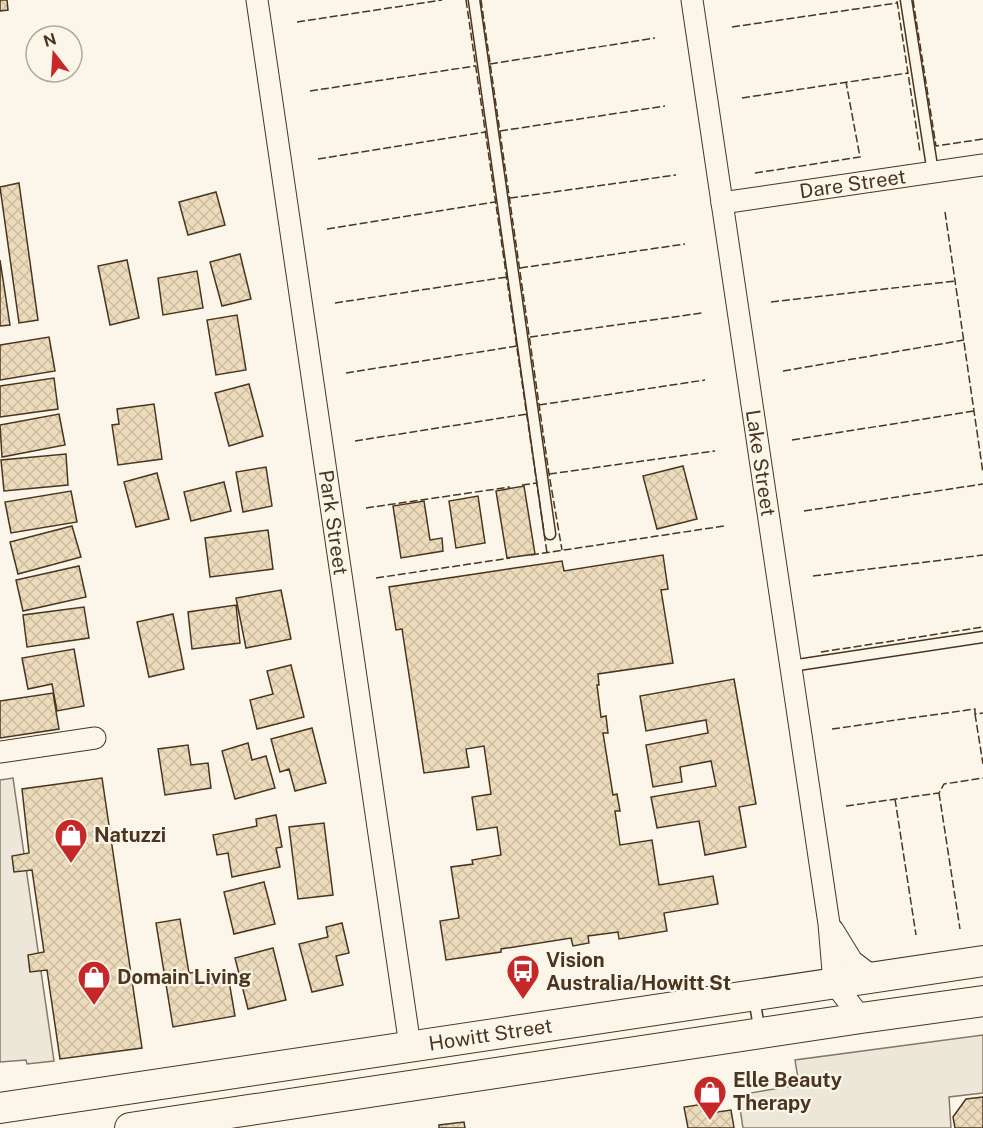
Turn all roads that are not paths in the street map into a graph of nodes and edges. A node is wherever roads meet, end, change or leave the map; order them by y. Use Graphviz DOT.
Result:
graph roads {
  1 [pos="257,0"];
  2 [pos="474,0"];
  3 [pos="692,0"];
  4 [pos="906,0"];
  5 [pos="983,165"];
  6 [pos="933,173"];
  7 [pos="722,203"];
  8 [pos="550,534"];
  9 [pos="983,637"];
  10 [pos="791,666"];
  11 [pos="94,738"];
  12 [pos="0,752"];
  13 [pos="830,924"];
  14 [pos="983,961"];
  15 [pos="873,977"];
  16 [pos="834,983"];
  17 [pos="754,995"];
  18 [pos="983,1001"];
  19 [pos="861,1018"];
  20 [pos="760,1033"];
  21 [pos="410,1046"];
  22 [pos="299,1063"];
  23 [pos="306,1102"];
  24 [pos="0,1108"];
  25 [pos="129,1128"];
  1 -- 21 [label="street, Park Street"];
  2 -- 8 [label="lane"];
  3 -- 7 [label="street, Lake Street"];
  4 -- 6 [label="lane"];
  5 -- 6 [label="street, Dare Street"];
  6 -- 7 [label="street, Dare Street"];
  7 -- 10 [label="street, Lake Street"];
  9 -- 10 [label="lane"];
  10 -- 13 [label="street, Lake Street"];
  11 -- 12 [label="street"];
  13 -- 15 [label="street, Lake Street"];
  13 -- 16 [label="street, Lake Street"];
  14 -- 15 [label="main road, Howitt Street"];
  15 -- 16 [label="main road, Howitt Street"];
  16 -- 17 [label="main road, Howitt Street"];
  16 -- 19 [label="street"];
  17 -- 20 [label="lane"];
  17 -- 21 [label="main road, Howitt Street"];
  18 -- 19 [label="main road, Howitt Street"];
  19 -- 20 [label="main road, Howitt Street"];
  20 -- 23 [label="main road, Howitt Street"];
  21 -- 22 [label="main road, Howitt Street"];
  22 -- 23 [label="main road"];
  22 -- 24 [label="main road, Howitt Street"];
  23 -- 25 [label="main road, Howitt Street"];
}
